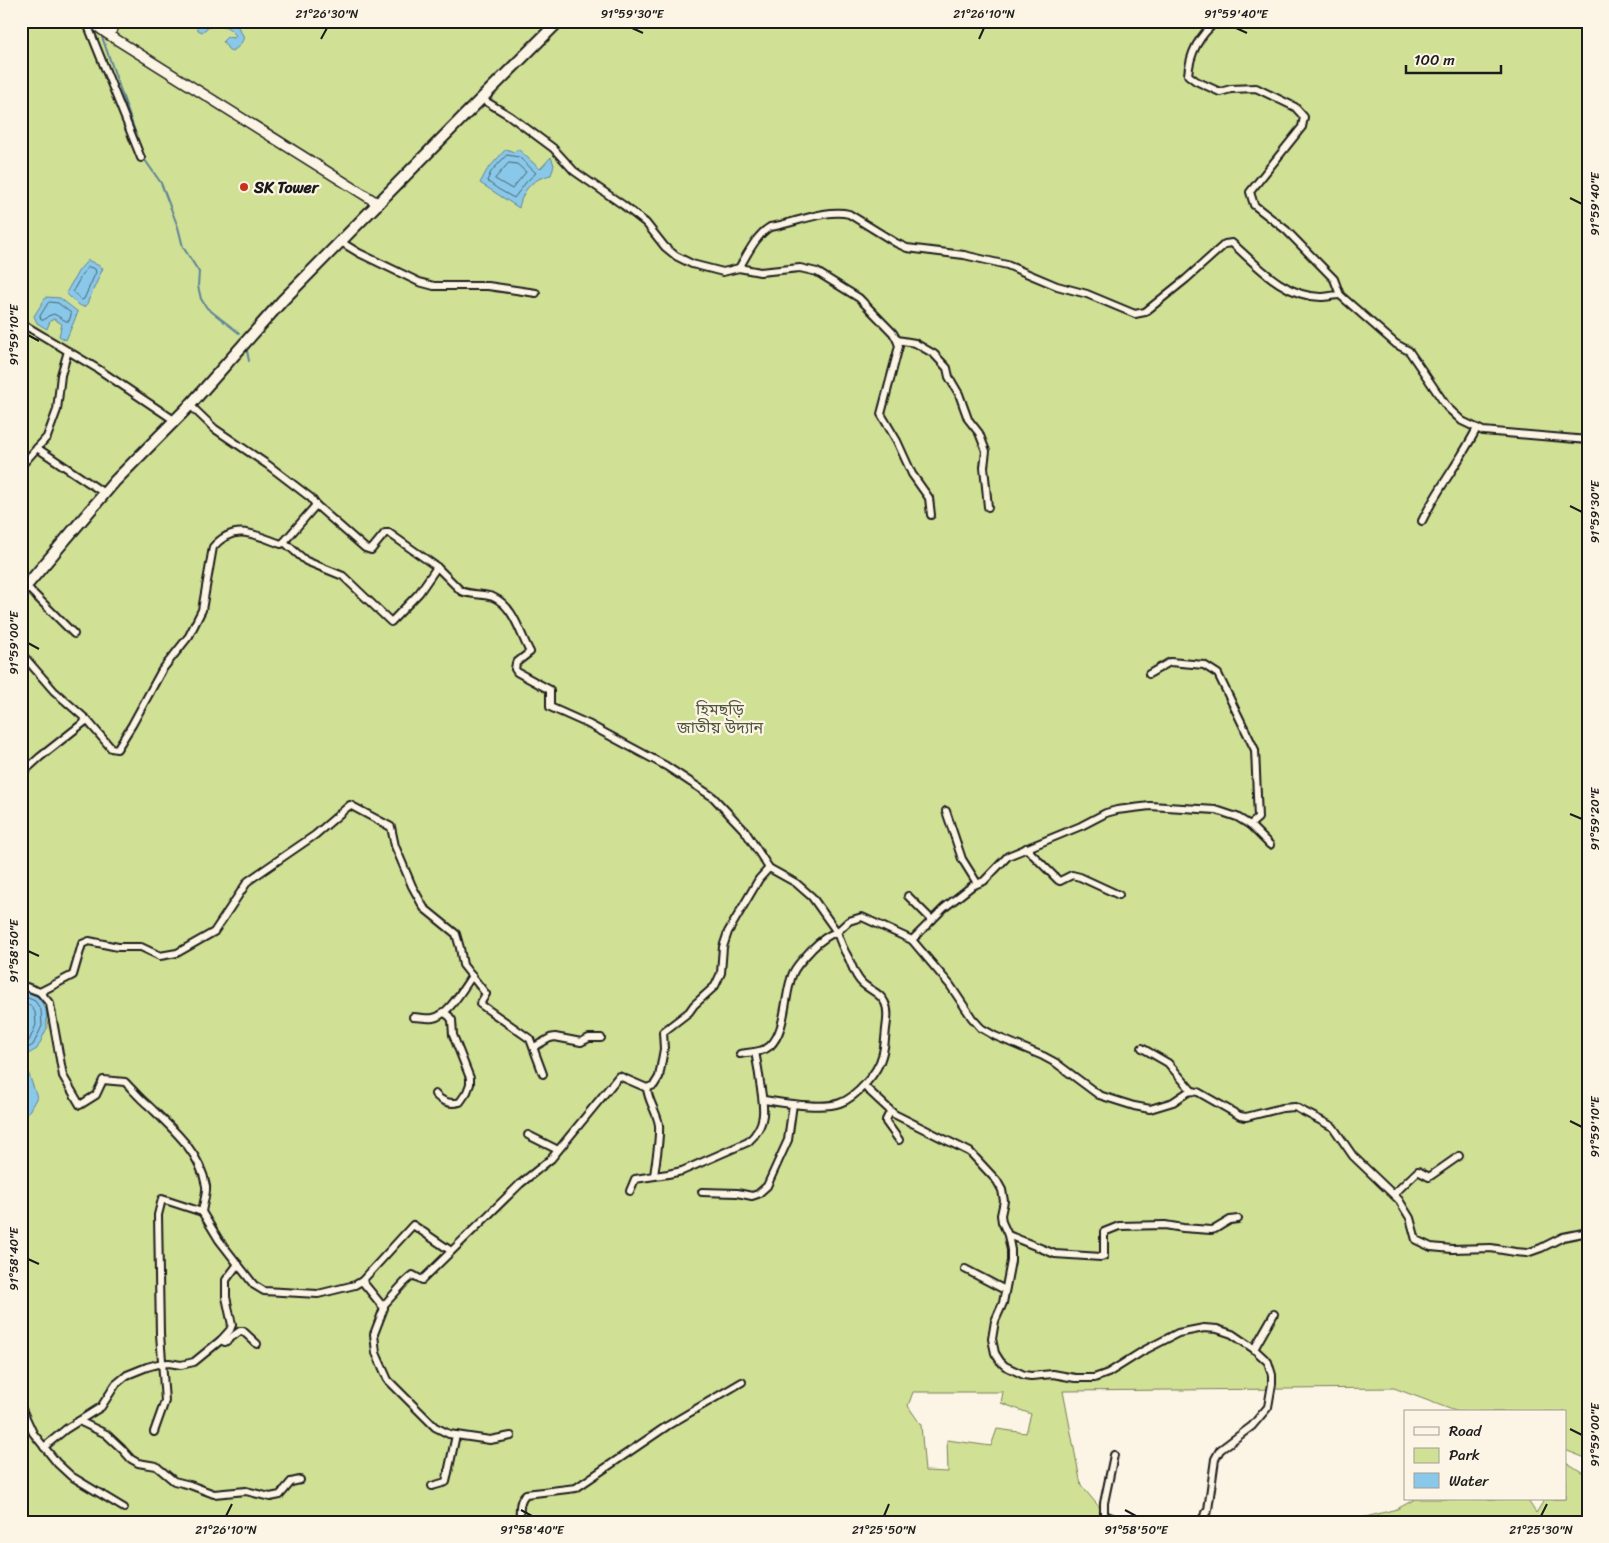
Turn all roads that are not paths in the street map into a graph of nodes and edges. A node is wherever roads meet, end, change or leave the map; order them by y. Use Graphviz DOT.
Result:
graph roads {
  1 [pos="116,21"];
  2 [pos="559,21"];
  3 [pos="1217,21"];
  4 [pos="90,22"];
  5 [pos="109,34"];
  6 [pos="482,98"];
  7 [pos="141,158"];
  8 [pos="379,204"];
  9 [pos="342,242"];
  10 [pos="739,268"];
  11 [pos="536,293"];
  12 [pos="1340,295"];
  13 [pos="21,323"];
  14 [pos="897,340"];
  15 [pos="68,351"];
  16 [pos="190,405"];
  17 [pos="174,420"];
  18 [pos="1478,428"];
  19 [pos="1588,440"];
  20 [pos="37,448"];
  21 [pos="21,466"];
  22 [pos="104,493"];
  23 [pos="316,506"];
  24 [pos="988,507"];
  25 [pos="931,516"];
  26 [pos="1422,520"];
  27 [pos="284,542"];
  28 [pos="437,567"];
  29 [pos="24,589"];
  30 [pos="74,634"];
  31 [pos="21,654"];
  32 [pos="1149,674"];
  33 [pos="87,720"];
  34 [pos="21,774"];
  35 [pos="946,811"];
  36 [pos="1250,825"];
  37 [pos="1270,844"];
  38 [pos="1026,848"];
  39 [pos="770,868"];
  40 [pos="978,883"];
  41 [pos="908,896"];
  42 [pos="1120,896"];
  43 [pos="932,920"];
  44 [pos="837,932"];
  45 [pos="912,940"];
  46 [pos="472,976"];
  47 [pos="21,985"];
  48 [pos="40,992"];
  49 [pos="443,1012"];
  50 [pos="413,1017"];
  51 [pos="601,1038"];
  52 [pos="534,1048"];
  53 [pos="1142,1048"];
  54 [pos="755,1052"];
  55 [pos="740,1054"];
  56 [pos="543,1074"];
  57 [pos="864,1086"];
  58 [pos="647,1088"];
  59 [pos="1192,1091"];
  60 [pos="435,1094"];
  61 [pos="764,1100"];
  62 [pos="793,1104"];
  63 [pos="890,1112"];
  64 [pos="528,1135"];
  65 [pos="900,1140"];
  66 [pos="558,1150"];
  67 [pos="1459,1156"];
  68 [pos="654,1176"];
  69 [pos="630,1191"];
  70 [pos="702,1192"];
  71 [pos="1394,1194"];
  72 [pos="202,1212"];
  73 [pos="1238,1218"];
  74 [pos="1588,1232"];
  75 [pos="1008,1235"];
  76 [pos="451,1251"];
  77 [pos="238,1264"];
  78 [pos="964,1269"];
  79 [pos="362,1281"];
  80 [pos="1005,1290"];
  81 [pos="383,1306"];
  82 [pos="1274,1314"];
  83 [pos="221,1340"];
  84 [pos="257,1344"];
  85 [pos="1254,1349"];
  86 [pos="162,1363"];
  87 [pos="742,1382"];
  88 [pos="21,1407"];
  89 [pos="79,1421"];
  90 [pos="154,1432"];
  91 [pos="456,1435"];
  92 [pos="511,1436"];
  93 [pos="44,1447"];
  94 [pos="1114,1455"];
  95 [pos="300,1480"];
  96 [pos="432,1486"];
  97 [pos="124,1508"];
  98 [pos="520,1522"];
  99 [pos="1114,1522"];
  100 [pos="1200,1522"];
  1 -- 5 [label="street"];
  2 -- 6 [label="main road"];
  3 -- 12 [label="street"];
  4 -- 5 [label="main road"];
  4 -- 7 [label="street"];
  5 -- 8 [label="main road"];
  6 -- 8 [label="main road"];
  6 -- 10 [label="street"];
  8 -- 9 [label="main road"];
  9 -- 11 [label="street"];
  9 -- 16 [label="main road"];
  10 -- 12 [label="street"];
  10 -- 14 [label="street"];
  12 -- 18 [label="street"];
  13 -- 15 [label="street"];
  14 -- 24 [label="street"];
  14 -- 25 [label="street"];
  15 -- 17 [label="street"];
  15 -- 20 [label="street"];
  16 -- 17 [label="main road"];
  16 -- 23 [label="street"];
  17 -- 22 [label="main road"];
  18 -- 19 [label="street"];
  18 -- 26 [label="street"];
  20 -- 21 [label="street"];
  20 -- 22 [label="street"];
  22 -- 29 [label="main road"];
  23 -- 27 [label="street"];
  23 -- 28 [label="street"];
  27 -- 28 [label="street"];
  27 -- 33 [label="street"];
  28 -- 39 [label="street"];
  29 -- 30 [label="street"];
  31 -- 33 [label="street"];
  32 -- 36 [label="street"];
  33 -- 34 [label="street"];
  35 -- 40 [label="street"];
  36 -- 37 [label="street"];
  36 -- 38 [label="street"];
  38 -- 40 [label="street"];
  38 -- 42 [label="street"];
  39 -- 44 [label="street"];
  39 -- 58 [label="street"];
  40 -- 43 [label="street"];
  41 -- 43 [label="street"];
  43 -- 45 [label="street"];
  44 -- 45 [label="street"];
  44 -- 54 [label="street"];
  44 -- 57 [label="street"];
  45 -- 59 [label="street"];
  46 -- 48 [label="street"];
  46 -- 49 [label="street"];
  46 -- 52 [label="street"];
  47 -- 48 [label="street"];
  48 -- 72 [label="street"];
  49 -- 50 [label="street"];
  49 -- 60 [label="street"];
  51 -- 52 [label="street"];
  52 -- 56 [label="street"];
  53 -- 59 [label="street"];
  54 -- 55 [label="street"];
  54 -- 61 [label="street"];
  57 -- 62 [label="street"];
  57 -- 63 [label="street"];
  58 -- 66 [label="street"];
  58 -- 68 [label="street"];
  59 -- 71 [label="street"];
  61 -- 62 [label="street"];
  61 -- 68 [label="street"];
  62 -- 70 [label="street"];
  63 -- 65 [label="street"];
  63 -- 75 [label="street"];
  64 -- 66 [label="street"];
  66 -- 76 [label="street"];
  67 -- 71 [label="street"];
  68 -- 69 [label="street"];
  71 -- 74 [label="street"];
  72 -- 77 [label="street"];
  72 -- 86 [label="street"];
  73 -- 75 [label="street"];
  75 -- 80 [label="street"];
  76 -- 79 [label="street"];
  76 -- 81 [label="street"];
  77 -- 79 [label="street"];
  77 -- 83 [label="street"];
  78 -- 80 [label="street"];
  79 -- 81 [label="street"];
  80 -- 85 [label="street"];
  81 -- 91 [label="street"];
  82 -- 85 [label="street"];
  83 -- 84 [label="street"];
  83 -- 86 [label="street"];
  85 -- 100 [label="street"];
  86 -- 89 [label="street"];
  86 -- 90 [label="street"];
  87 -- 98 [label="street"];
  88 -- 93 [label="street"];
  89 -- 93 [label="street"];
  89 -- 95 [label="street"];
  91 -- 92 [label="street"];
  91 -- 96 [label="street"];
  93 -- 97 [label="street"];
  94 -- 99 [label="street"];
}
